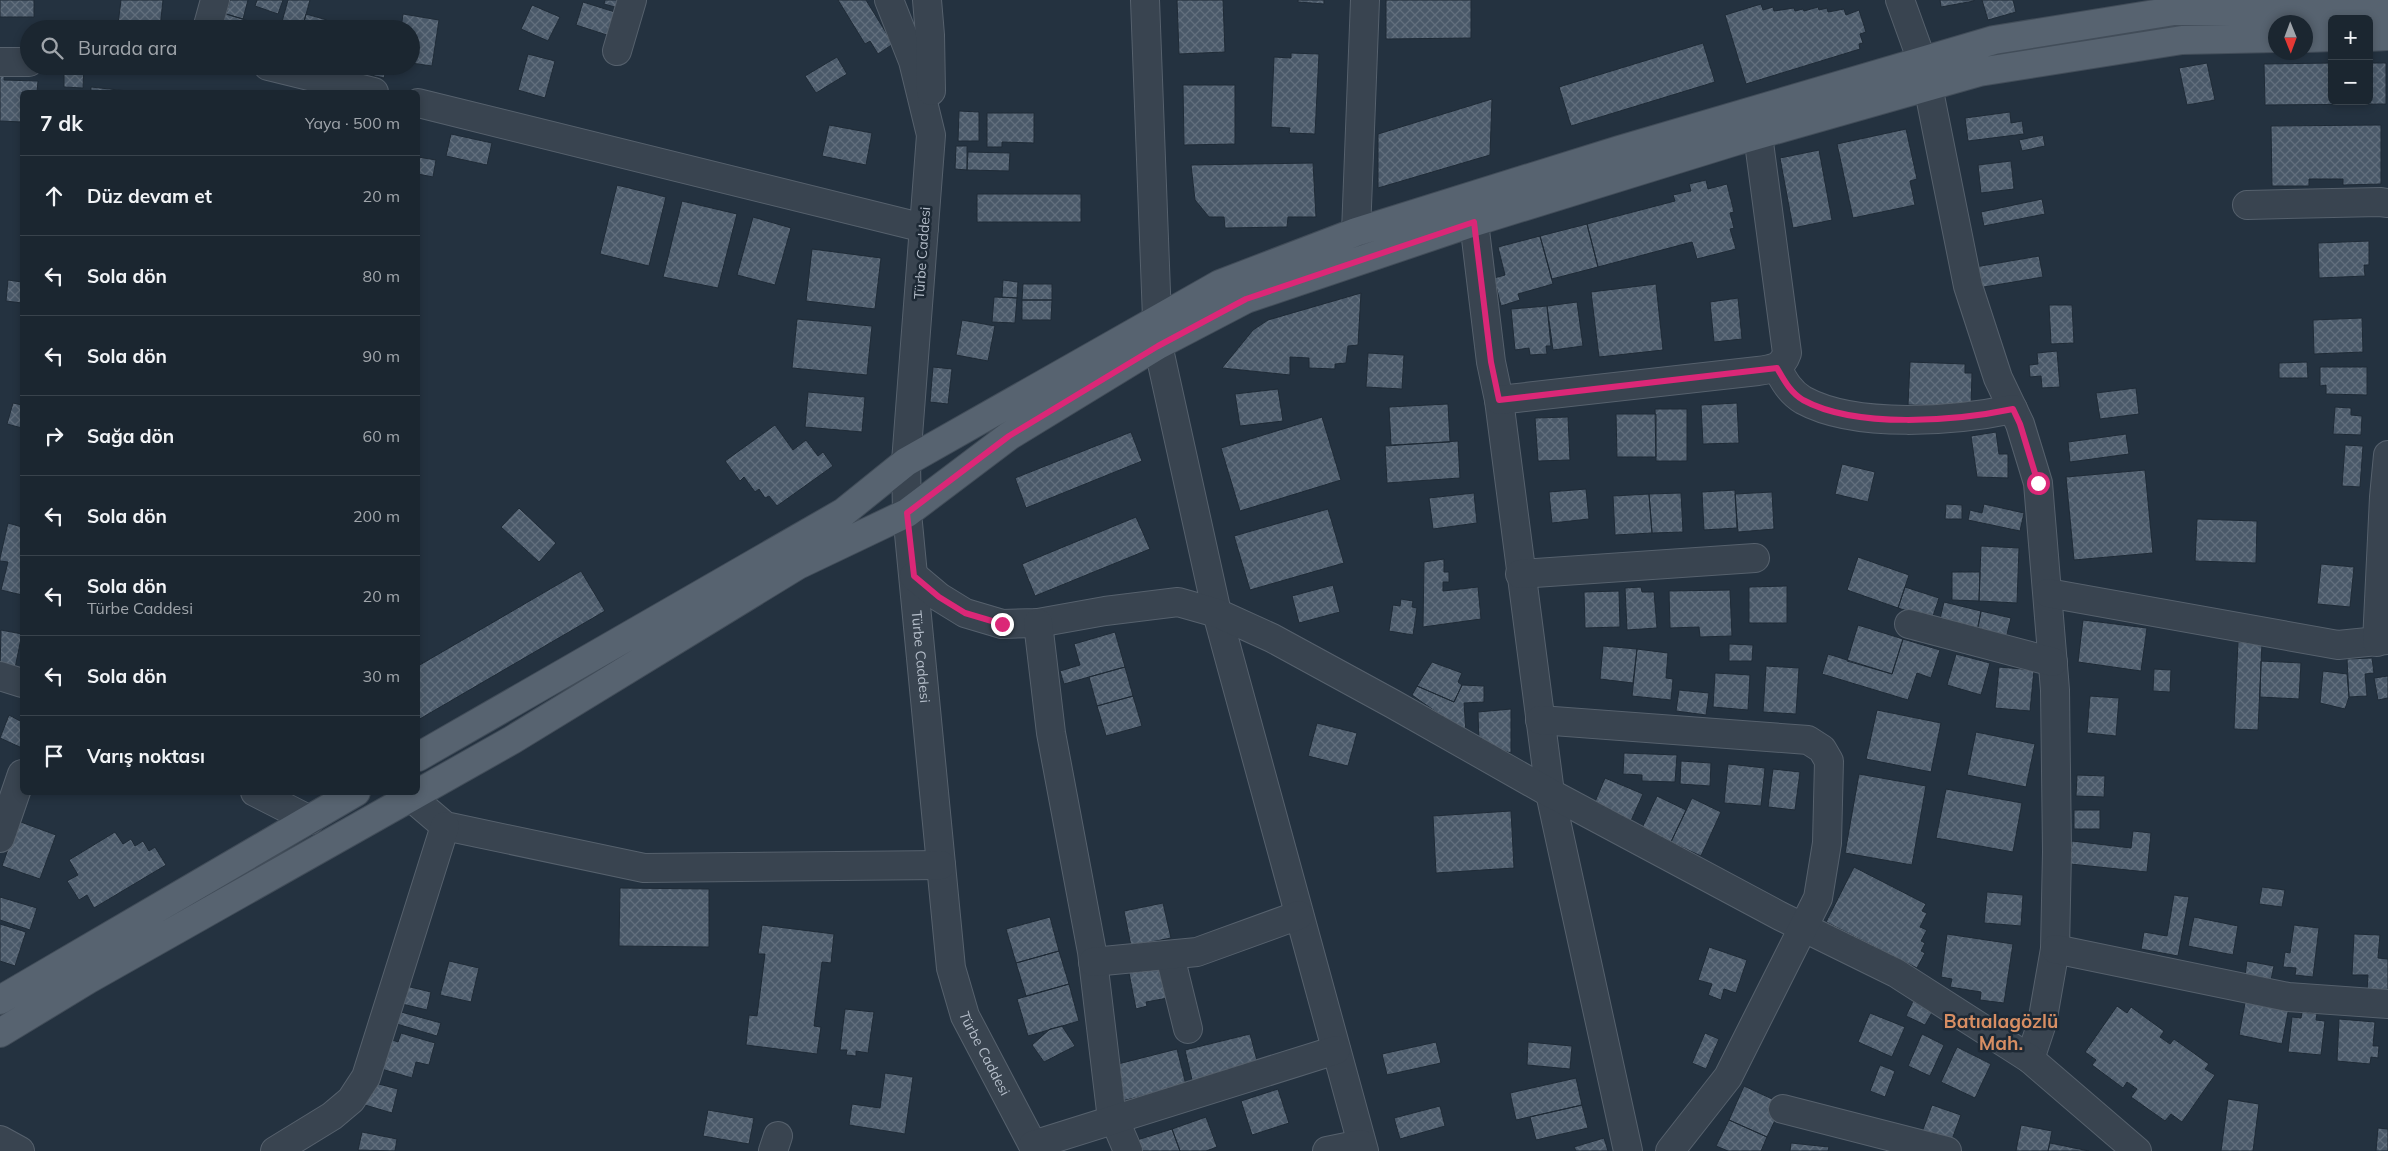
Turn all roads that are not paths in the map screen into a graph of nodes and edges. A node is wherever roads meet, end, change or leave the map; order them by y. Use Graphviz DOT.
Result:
graph roads {
  1 [pos="215,0"];
  2 [pos="632,0"];
  3 [pos="889,0"];
  4 [pos="921,0"];
  5 [pos="927,0"];
  6 [pos="1145,0"];
  7 [pos="1365,0"];
  8 [pos="1900,0"];
  9 [pos="2228,5"];
  10 [pos="2388,11"];
  11 [pos="209,20"];
  12 [pos="2373,36"];
  13 [pos="2388,36"];
  14 [pos="2328,37"];
  15 [pos="2268,38"];
  16 [pos="2313,38"];
  17 [pos="2230,39"];
  18 [pos="617,51"];
  19 [pos="0,62"];
  20 [pos="20,62"];
  21 [pos="1925,74"];
  22 [pos="305,75"];
  23 [pos="366,90"];
  24 [pos="420,103"];
  25 [pos="930,135"];
  26 [pos="1758,135"];
  27 [pos="1476,195"];
  28 [pos="2388,203"];
  29 [pos="2247,205"];
  30 [pos="1474,222"];
  31 [pos="924,228"];
  32 [pos="1356,232"];
  33 [pos="1157,332"];
  34 [pos="1777,368"];
  35 [pos="1499,400"];
  36 [pos="2013,409"];
  37 [pos="2388,455"];
  38 [pos="906,462"];
  39 [pos="2386,496"];
  40 [pos="907,513"];
  41 [pos="1756,558"];
  42 [pos="1520,574"];
  43 [pos="914,576"];
  44 [pos="2048,593"];
  45 [pos="1217,613"];
  46 [pos="1038,623"];
  47 [pos="1909,624"];
  48 [pos="2383,641"];
  49 [pos="2053,662"];
  50 [pos="0,676"];
  51 [pos="20,682"];
  52 [pos="1540,720"];
  53 [pos="420,756"];
  54 [pos="20,780"];
  55 [pos="420,792"];
  56 [pos="1550,793"];
  57 [pos="261,795"];
  58 [pos="351,795"];
  59 [pos="416,795"];
  60 [pos="412,797"];
  61 [pos="310,820"];
  62 [pos="445,826"];
  63 [pos="0,838"];
  64 [pos="941,865"];
  65 [pos="1299,915"];
  66 [pos="1804,928"];
  67 [pos="2055,949"];
  68 [pos="1170,956"];
  69 [pos="1093,962"];
  70 [pos="0,1000"];
  71 [pos="2388,1004"];
  72 [pos="1188,1029"];
  73 [pos="0,1033"];
  74 [pos="1336,1050"];
  75 [pos="2030,1060"];
  76 [pos="1783,1109"];
  77 [pos="1115,1121"];
  78 [pos="0,1140"];
  79 [pos="1876,1142"];
  80 [pos="1035,1148"];
  81 [pos="1362,1148"];
  82 [pos="20,1151"];
  83 [pos="275,1151"];
  84 [pos="1128,1151"];
  85 [pos="1327,1151"];
  86 [pos="1628,1151"];
  87 [pos="1670,1151"];
  88 [pos="1947,1151"];
  89 [pos="2136,1151"];
  1 -- 11 [label="street"];
  2 -- 18 [label="street"];
  3 -- 4 [label="street"];
  3 -- 25 [label="street, Türbe Caddesi"];
  5 -- 25 [label="street"];
  6 -- 33 [label="street"];
  7 -- 32 [label="street"];
  8 -- 21 [label="street"];
  9 -- 10 [label="main road"];
  9 -- 17 [label="street"];
  9 -- 21 [label="main road"];
  12 -- 13 [label="main road"];
  14 -- 16 [label="main road"];
  15 -- 17 [label="main road"];
  17 -- 21 [label="main road"];
  19 -- 20 [label="street"];
  21 -- 26 [label="main road"];
  21 -- 27 [label="main road"];
  21 -- 36 [label="street"];
  22 -- 23 [label="street"];
  24 -- 31 [label="street"];
  25 -- 31 [label="street, Türbe Caddesi"];
  26 -- 30 [label="main road"];
  26 -- 34 [label="street"];
  27 -- 30 [label="street"];
  27 -- 32 [label="main road"];
  28 -- 29 [label="street"];
  30 -- 33 [label="main road"];
  30 -- 35 [label="street"];
  31 -- 38 [label="street, Türbe Caddesi"];
  32 -- 33 [label="main road"];
  33 -- 38 [label="main road"];
  33 -- 40 [label="main road"];
  33 -- 45 [label="street"];
  34 -- 35 [label="street"];
  34 -- 36 [label="street"];
  35 -- 42 [label="street"];
  36 -- 44 [label="street"];
  37 -- 39 [label="street"];
  38 -- 40 [label="street, Türbe Caddesi"];
  38 -- 53 [label="main road"];
  39 -- 48 [label="street"];
  40 -- 43 [label="street, Türbe Caddesi"];
  40 -- 55 [label="main road"];
  41 -- 42 [label="street"];
  42 -- 52 [label="street"];
  43 -- 46 [label="street"];
  43 -- 64 [label="street, Türbe Caddesi"];
  44 -- 48 [label="street"];
  44 -- 49 [label="street"];
  45 -- 46 [label="street"];
  45 -- 56 [label="street"];
  45 -- 65 [label="street"];
  46 -- 69 [label="street"];
  47 -- 49 [label="street"];
  49 -- 67 [label="street"];
  50 -- 51 [label="street"];
  52 -- 56 [label="street"];
  52 -- 66 [label="street"];
  54 -- 63 [label="street"];
  56 -- 66 [label="street"];
  56 -- 86 [label="street"];
  57 -- 61 [label="street"];
  58 -- 61 [label="main road"];
  59 -- 60 [label="main road"];
  60 -- 62 [label="street"];
  60 -- 73 [label="main road"];
  61 -- 70 [label="main road"];
  62 -- 64 [label="street"];
  62 -- 83 [label="street"];
  64 -- 80 [label="street, Türbe Caddesi"];
  65 -- 68 [label="street"];
  65 -- 74 [label="street"];
  66 -- 75 [label="street"];
  66 -- 87 [label="street"];
  67 -- 71 [label="street"];
  67 -- 75 [label="street"];
  68 -- 69 [label="street"];
  68 -- 72 [label="street"];
  69 -- 77 [label="street"];
  74 -- 77 [label="street"];
  74 -- 81 [label="street"];
  75 -- 89 [label="street"];
  76 -- 79 [label="street"];
  77 -- 80 [label="street"];
  77 -- 84 [label="street"];
  78 -- 82 [label="street"];
  79 -- 88 [label="street"];
  81 -- 85 [label="street"];
}
